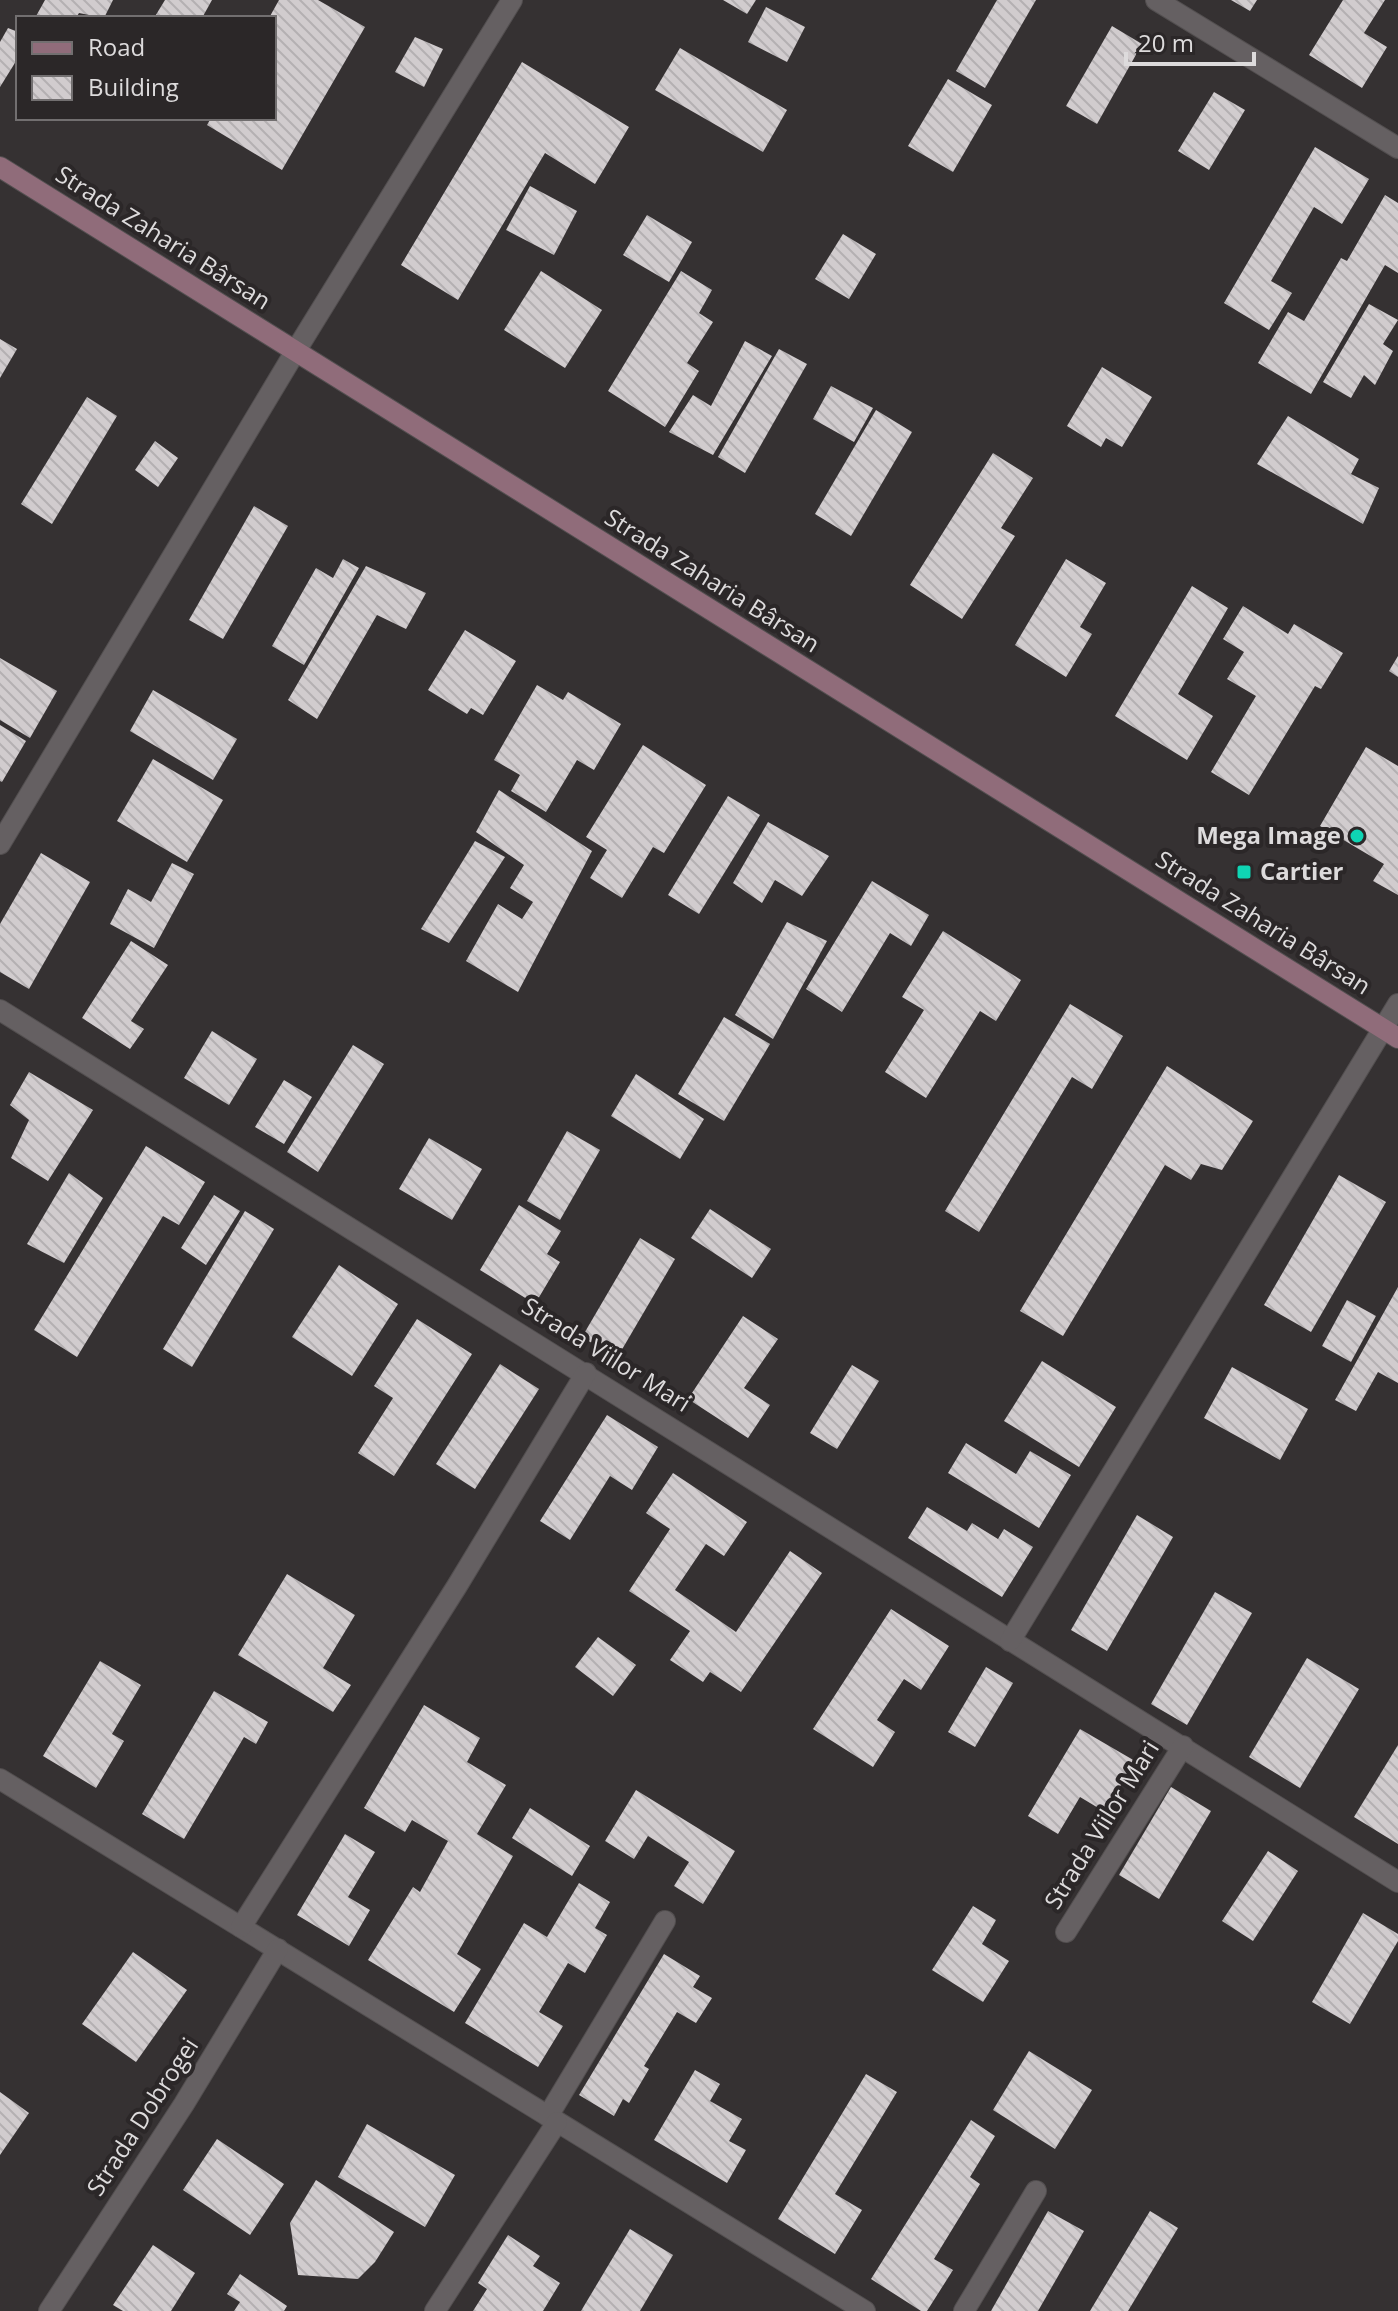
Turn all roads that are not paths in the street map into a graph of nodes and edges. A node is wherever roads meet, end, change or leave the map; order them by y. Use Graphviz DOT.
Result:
graph roads {
  1 [pos="512,0"];
  2 [pos="1156,0"];
  3 [pos="1398,148"];
  4 [pos="0,167"];
  5 [pos="295,352"];
  6 [pos="0,844"];
  7 [pos="1398,1004"];
  8 [pos="0,1010"];
  9 [pos="1390,1033"];
  10 [pos="586,1373"];
  11 [pos="1010,1641"];
  12 [pos="1183,1746"];
  13 [pos="0,1779"];
  14 [pos="1398,1882"];
  15 [pos="665,1921"];
  16 [pos="241,1927"];
  17 [pos="1066,1932"];
  18 [pos="278,1949"];
  19 [pos="553,2119"];
  20 [pos="1036,2191"];
  21 [pos="49,2311"];
  22 [pos="435,2311"];
  23 [pos="865,2311"];
  24 [pos="964,2311"];
  1 -- 5 [label="street"];
  2 -- 3 [label="street"];
  4 -- 5 [label="main road, Strada Zaharia Bârsan"];
  5 -- 6 [label="street"];
  5 -- 9 [label="main road, Strada Zaharia Bârsan"];
  7 -- 9 [label="street"];
  8 -- 10 [label="street, Strada Viilor Mari"];
  9 -- 11 [label="street"];
  10 -- 11 [label="street, Strada Viilor Mari"];
  10 -- 16 [label="street"];
  11 -- 12 [label="street, Strada Viilor Mari"];
  12 -- 14 [label="street, Strada Viilor Mari"];
  12 -- 17 [label="street, Strada Viilor Mari"];
  13 -- 16 [label="street"];
  15 -- 19 [label="street"];
  16 -- 18 [label="street"];
  18 -- 19 [label="street"];
  18 -- 21 [label="street, Strada Dobrogei"];
  19 -- 22 [label="street"];
  19 -- 23 [label="street"];
  20 -- 24 [label="street"];
}
